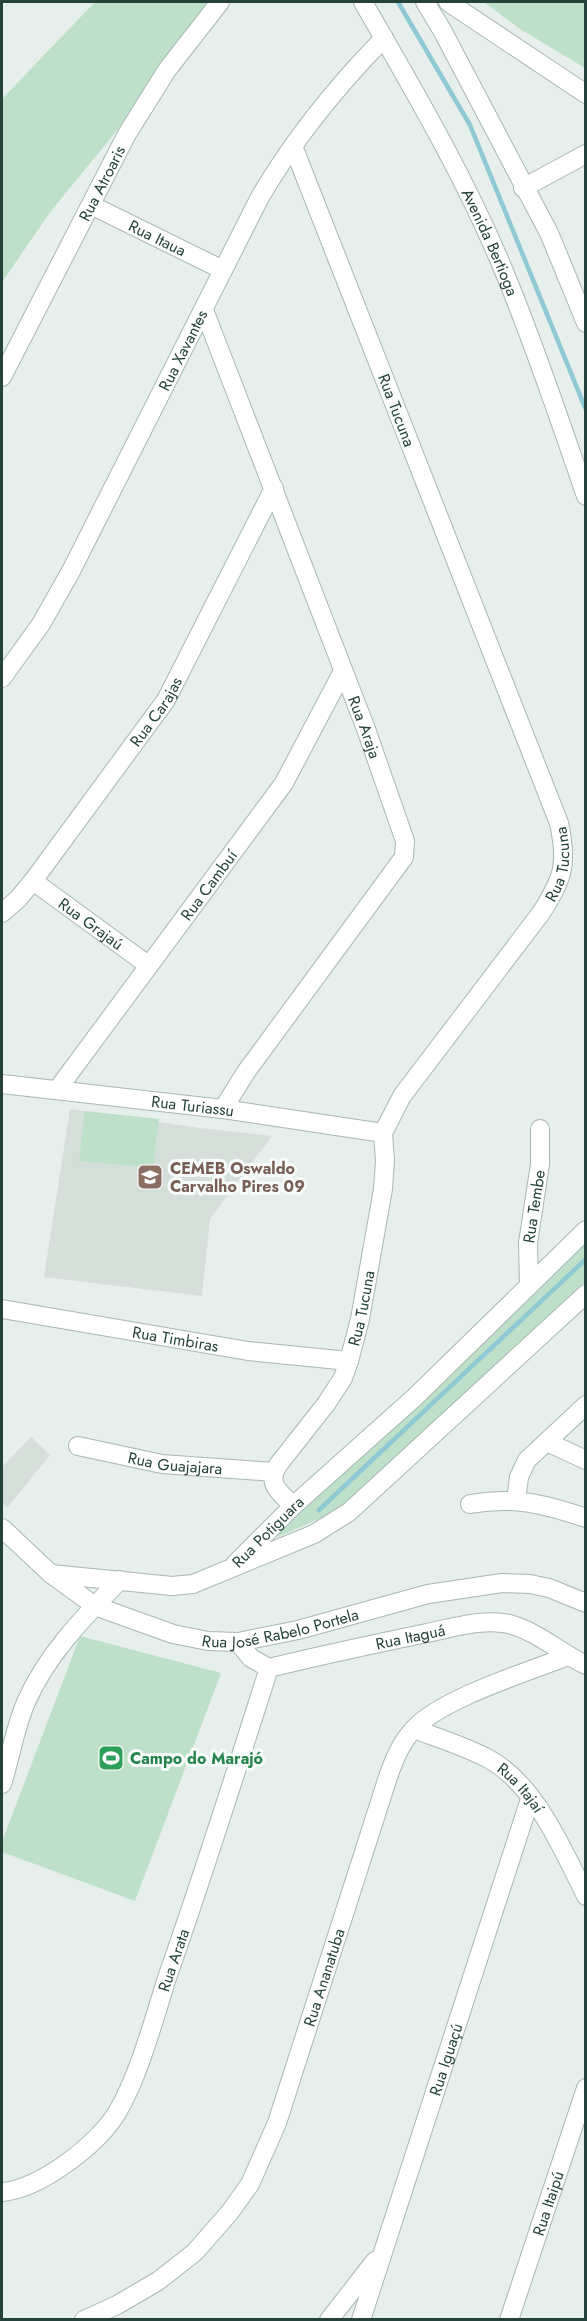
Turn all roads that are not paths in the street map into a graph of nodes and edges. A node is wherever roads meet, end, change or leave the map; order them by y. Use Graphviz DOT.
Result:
graph roads {
  1 [pos="220,2"];
  2 [pos="363,2"];
  3 [pos="424,2"];
  4 [pos="448,2"];
  5 [pos="384,38"];
  6 [pos="585,94"];
  7 [pos="293,146"];
  8 [pos="585,154"];
  9 [pos="523,188"];
  10 [pos="91,205"];
  11 [pos="223,270"];
  12 [pos="204,310"];
  13 [pos="585,323"];
  14 [pos="2,377"];
  15 [pos="274,488"];
  16 [pos="585,496"];
  17 [pos="344,671"];
  18 [pos="2,678"];
  19 [pos="33,881"];
  20 [pos="2,913"];
  21 [pos="148,965"];
  22 [pos="2,1084"];
  23 [pos="57,1090"];
  24 [pos="223,1109"];
  25 [pos="540,1129"];
  26 [pos="383,1133"];
  27 [pos="585,1230"];
  28 [pos="529,1284"];
  29 [pos="585,1294"];
  30 [pos="2,1310"];
  31 [pos="349,1361"];
  32 [pos="585,1405"];
  33 [pos="547,1442"];
  34 [pos="78,1446"];
  35 [pos="585,1460"];
  36 [pos="274,1472"];
  37 [pos="516,1500"];
  38 [pos="471,1504"];
  39 [pos="293,1506"];
  40 [pos="585,1518"];
  41 [pos="2,1528"];
  42 [pos="230,1569"];
  43 [pos="51,1574"];
  44 [pos="120,1580"];
  45 [pos="585,1603"];
  46 [pos="95,1606"];
  47 [pos="238,1642"];
  48 [pos="568,1656"];
  49 [pos="585,1665"];
  50 [pos="270,1668"];
  51 [pos="414,1729"];
  52 [pos="8,1733"];
  53 [pos="2,1784"];
  54 [pos="530,1799"];
  55 [pos="585,1896"];
  56 [pos="585,2088"];
  57 [pos="2,2192"];
  58 [pos="381,2253"];
  59 [pos="84,2319"];
  60 [pos="329,2319"];
  61 [pos="361,2319"];
  62 [pos="509,2319"];
  1 -- 10 [label="street, Rua Atroaris"];
  2 -- 5 [label="street, Avenida Bertioga"];
  3 -- 9 [label="street"];
  4 -- 6 [label="street"];
  5 -- 7 [label="street, Rua Xavantes"];
  5 -- 16 [label="street, Avenida Bertioga"];
  7 -- 11 [label="street, Rua Xavantes"];
  7 -- 26 [label="street, Rua Tucuna"];
  8 -- 9 [label="street"];
  9 -- 13 [label="street"];
  10 -- 11 [label="street, Rua Itaua"];
  10 -- 14 [label="street, Rua Atroaris"];
  11 -- 12 [label="street, Rua Xavantes"];
  12 -- 15 [label="street, Rua Araja"];
  12 -- 18 [label="street, Rua Xavantes"];
  15 -- 17 [label="street, Rua Araja"];
  15 -- 19 [label="street, Rua Carajas"];
  17 -- 21 [label="street, Rua Cambuí"];
  17 -- 24 [label="street, Rua Araja"];
  19 -- 20 [label="street, Rua Carajas"];
  19 -- 21 [label="street, Rua Grajaú"];
  21 -- 23 [label="street, Rua Cambuí"];
  22 -- 23 [label="street, Rua Turiassu"];
  23 -- 24 [label="street, Rua Turiassu"];
  24 -- 26 [label="street, Rua Turiassu"];
  25 -- 28 [label="street, Rua Tembe"];
  26 -- 31 [label="street, Rua Tucuna"];
  27 -- 28 [label="street, Rua Potiguara"];
  28 -- 39 [label="street, Rua Potiguara"];
  29 -- 42 [label="street, Rua Potiguara"];
  30 -- 31 [label="street, Rua Timbiras"];
  31 -- 36 [label="street, Rua Tucuna"];
  32 -- 33 [label="street"];
  33 -- 35 [label="street"];
  33 -- 37 [label="street"];
  34 -- 36 [label="street, Rua Guajajara"];
  36 -- 39 [label="street"];
  37 -- 38 [label="street"];
  37 -- 40 [label="street"];
  39 -- 42 [label="street, Rua Potiguara"];
  41 -- 43 [label="street, Rua José Rabelo Portela"];
  42 -- 44 [label="street"];
  43 -- 44 [label="street"];
  43 -- 46 [label="street, Rua José Rabelo Portela"];
  44 -- 46 [label="street"];
  45 -- 47 [label="street, Rua José Rabelo Portela"];
  46 -- 47 [label="street, Rua José Rabelo Portela"];
  46 -- 52 [label="street"];
  47 -- 50 [label="street"];
  48 -- 49 [label="street, Rua Itaguá"];
  48 -- 50 [label="street, Rua Itaguá"];
  48 -- 51 [label="street, Rua Ananatuba"];
  50 -- 57 [label="street, Rua Arata"];
  51 -- 54 [label="street, Rua Itajaí"];
  51 -- 59 [label="street, Rua Ananatuba"];
  52 -- 53 [label="street"];
  54 -- 55 [label="street, Rua Itajaí"];
  54 -- 58 [label="street, Rua Iguaçú"];
  56 -- 62 [label="street, Rua Itaipú"];
  58 -- 60 [label="street"];
  58 -- 61 [label="street, Rua Iguaçú"];
}
